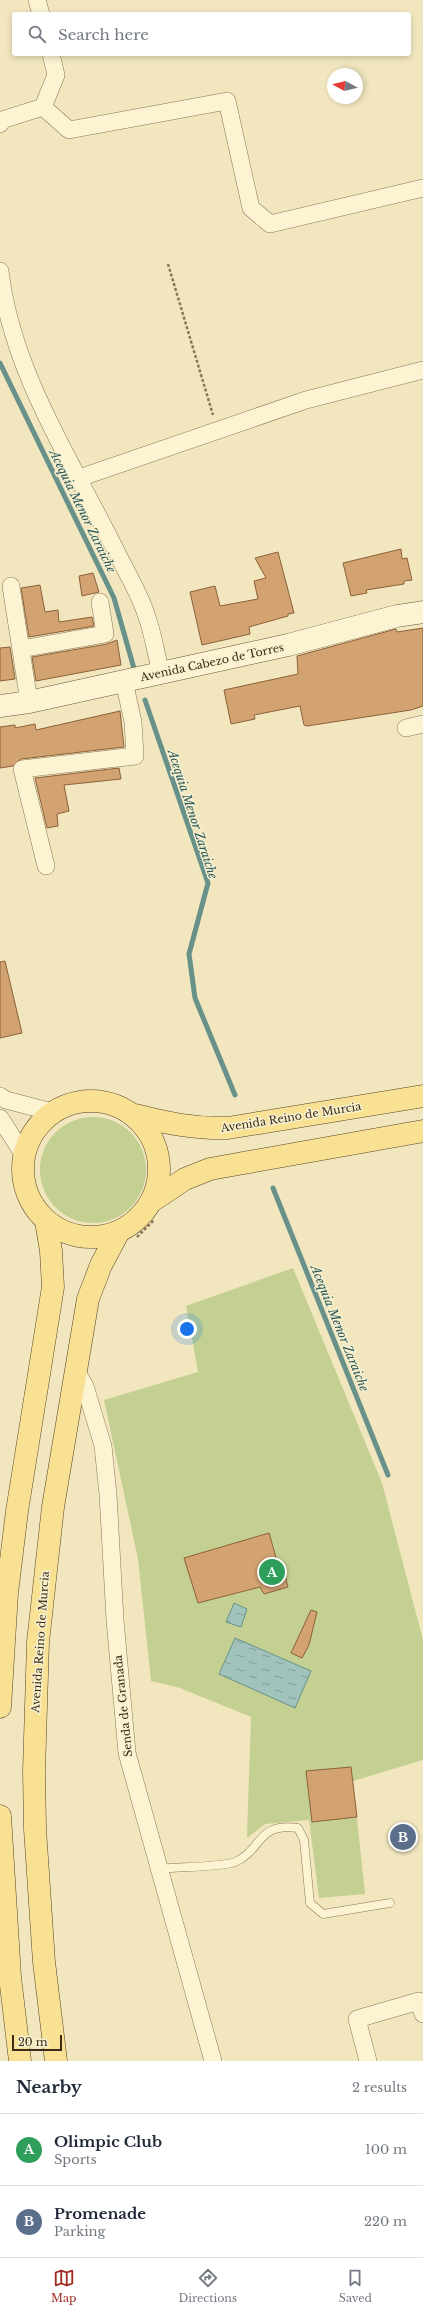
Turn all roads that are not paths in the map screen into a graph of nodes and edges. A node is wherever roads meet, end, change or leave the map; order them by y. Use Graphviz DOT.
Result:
graph roads {
  1 [pos="37,0"];
  2 [pos="40,12"];
  3 [pos="51,56"];
  4 [pos="43,107"];
  5 [pos="0,124"];
  6 [pos="423,188"];
  7 [pos="0,271"];
  8 [pos="423,370"];
  9 [pos="79,478"];
  10 [pos="11,586"];
  11 [pos="100,602"];
  12 [pos="423,612"];
  13 [pos="21,649"];
  14 [pos="161,673"];
  15 [pos="124,681"];
  16 [pos="29,702"];
  17 [pos="0,706"];
  18 [pos="423,724"];
  19 [pos="406,728"];
  20 [pos="46,866"];
  21 [pos="0,1096"];
  22 [pos="423,1096"];
  23 [pos="52,1112"];
  24 [pos="135,1115"];
  25 [pos="2,1124"];
  26 [pos="423,1131"];
  27 [pos="24,1155"];
  28 [pos="152,1201"];
  29 [pos="46,1221"];
  30 [pos="118,1232"];
  31 [pos="75,1369"];
  32 [pos="0,1707"];
  33 [pos="0,1816"];
  34 [pos="158,1869"];
  35 [pos="390,1903"];
  36 [pos="421,2007"];
  37 [pos="20,2061"];
  38 [pos="56,2061"];
  39 [pos="213,2061"];
  40 [pos="368,2061"];
  1 -- 2 [label="street"];
  3 -- 4 [label="street"];
  4 -- 5 [label="street"];
  4 -- 6 [label="street"];
  7 -- 9 [label="street"];
  8 -- 9 [label="street"];
  9 -- 14 [label="street"];
  10 -- 13 [label="street"];
  11 -- 13 [label="street"];
  12 -- 14 [label="street, Avenida Cabezo de Torres"];
  13 -- 16 [label="street"];
  14 -- 15 [label="street, Avenida Cabezo de Torres"];
  15 -- 16 [label="street, Avenida Cabezo de Torres"];
  15 -- 20 [label="street"];
  16 -- 17 [label="street, Avenida Cabezo de Torres"];
  18 -- 19 [label="street"];
  21 -- 23 [label="street"];
  22 -- 24 [label="main road, Avenida Reino de Murcia"];
  23 -- 24 [label="main road"];
  23 -- 27 [label="main road"];
  24 -- 28 [label="main road"];
  25 -- 27 [label="street"];
  26 -- 28 [label="main road"];
  27 -- 29 [label="main road"];
  28 -- 30 [label="main road"];
  29 -- 30 [label="main road"];
  29 -- 32 [label="main road"];
  30 -- 31 [label="main road, Avenida Reino de Murcia"];
  31 -- 34 [label="street, Senda de Granada"];
  31 -- 38 [label="main road, Avenida Reino de Murcia"];
  33 -- 37 [label="main road"];
  34 -- 35 [label="lane"];
  34 -- 39 [label="street, Senda de Granada"];
  36 -- 40 [label="street"];
}
